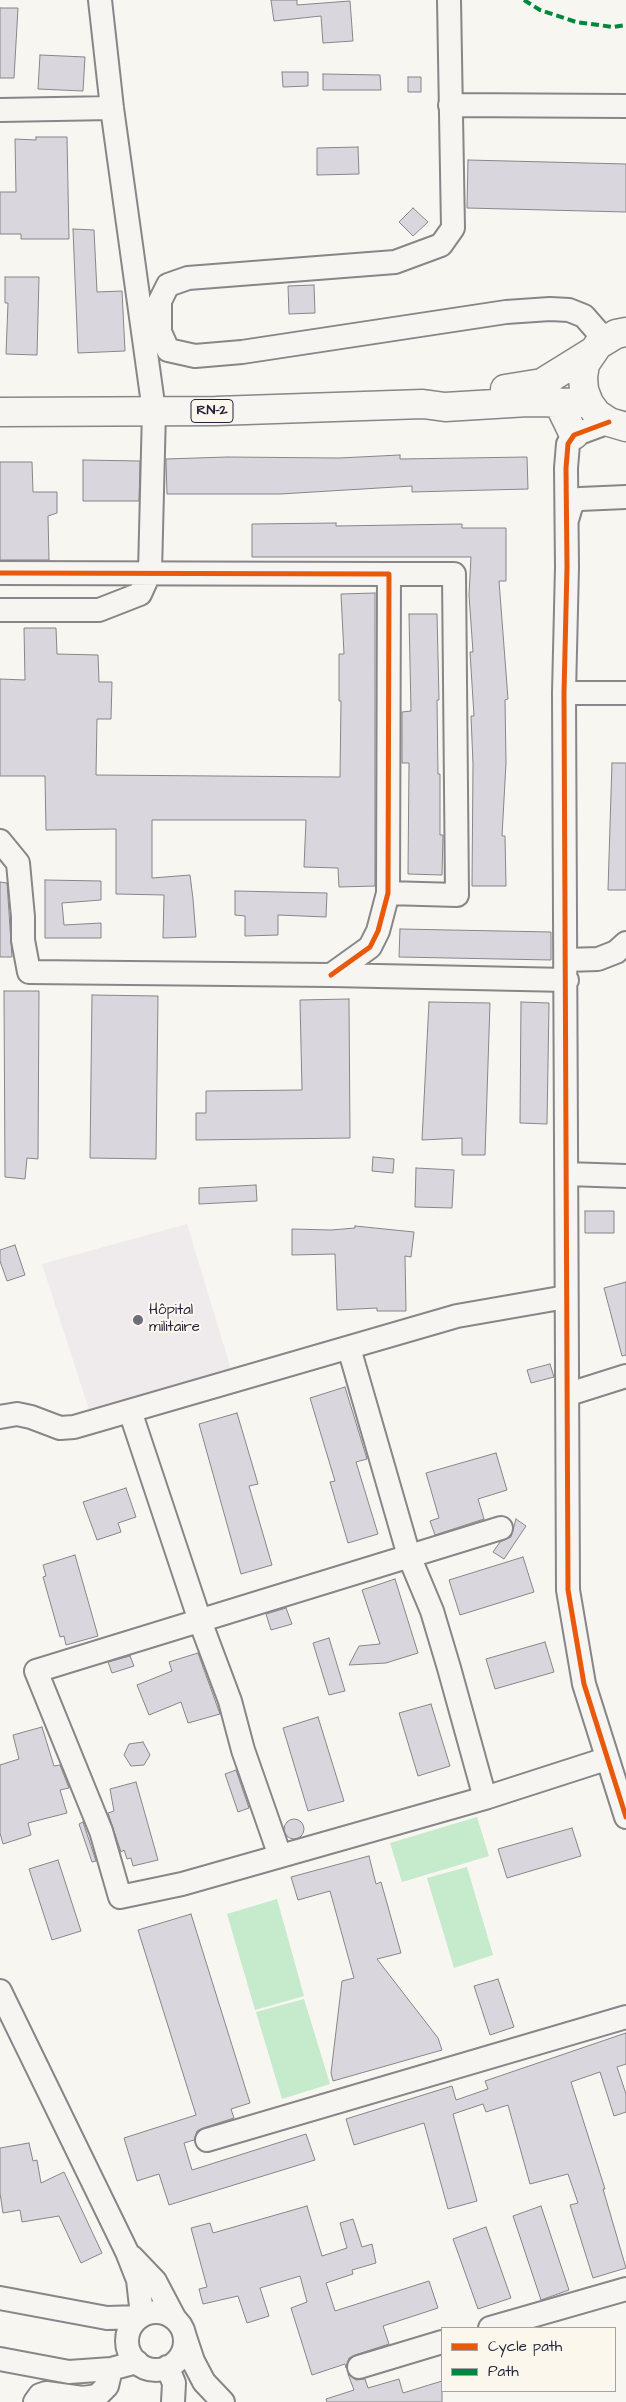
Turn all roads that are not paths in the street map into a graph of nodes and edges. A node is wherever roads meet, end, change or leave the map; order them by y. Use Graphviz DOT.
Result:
graph roads {
  1 [pos="100,0"];
  2 [pos="450,0"];
  3 [pos="450,105"];
  4 [pos="626,106"];
  5 [pos="112,108"];
  6 [pos="0,110"];
  7 [pos="608,341"];
  8 [pos="558,402"];
  9 [pos="589,403"];
  10 [pos="423,404"];
  11 [pos="154,411"];
  12 [pos="0,412"];
  13 [pos="617,425"];
  14 [pos="574,435"];
  15 [pos="626,497"];
  16 [pos="626,509"];
  17 [pos="567,520"];
  18 [pos="150,572"];
  19 [pos="0,573"];
  20 [pos="388,574"];
  21 [pos="0,610"];
  22 [pos="564,693"];
  23 [pos="626,693"];
  24 [pos="0,841"];
  25 [pos="388,893"];
  26 [pos="626,943"];
  27 [pos="567,970"];
  28 [pos="331,975"];
  29 [pos="567,1174"];
  30 [pos="626,1176"];
  31 [pos="566,1297"];
  32 [pos="348,1348"];
  33 [pos="626,1376"];
  34 [pos="569,1394"];
  35 [pos="130,1411"];
  36 [pos="0,1417"];
  37 [pos="501,1528"];
  38 [pos="409,1556"];
  39 [pos="200,1621"];
  40 [pos="606,1759"];
  41 [pos="485,1798"];
  42 [pos="626,1817"];
  43 [pos="280,1856"];
  44 [pos="0,1991"];
  45 [pos="626,2017"];
  46 [pos="207,2140"];
  47 [pos="127,2252"];
  48 [pos="626,2289"];
  49 [pos="0,2298"];
  50 [pos="140,2316"];
  51 [pos="493,2327"];
  52 [pos="180,2328"];
  53 [pos="441,2342"];
  54 [pos="0,2359"];
  55 [pos="137,2362"];
  56 [pos="168,2366"];
  57 [pos="359,2367"];
  58 [pos="111,2369"];
  59 [pos="204,2382"];
  60 [pos="35,2402"];
  61 [pos="173,2402"];
  62 [pos="222,2402"];
  1 -- 5 [label="street"];
  2 -- 3 [label="street"];
  3 -- 4 [label="street"];
  3 -- 7 [label="street"];
  5 -- 6 [label="street"];
  5 -- 11 [label="street"];
  7 -- 9 [label="main road"];
  7 -- 10 [label="main road, RN-2"];
  8 -- 9 [label="main road, RN-2"];
  8 -- 10 [label="main road, RN-2"];
  8 -- 14 [label="main road"];
  9 -- 13 [label="main road"];
  10 -- 11 [label="main road, RN-2"];
  11 -- 12 [label="main road, RN-2"];
  11 -- 18 [label="street"];
  13 -- 14 [label="street"];
  14 -- 17 [label="street"];
  15 -- 17 [label="street"];
  16 -- 17 [label="street"];
  17 -- 22 [label="street"];
  18 -- 19 [label="street"];
  18 -- 20 [label="street"];
  18 -- 21 [label="street"];
  20 -- 25 [label="street"];
  20 -- 25 [label="street"];
  22 -- 23 [label="street"];
  22 -- 27 [label="street"];
  24 -- 28 [label="street"];
  25 -- 28 [label="street"];
  26 -- 27 [label="street"];
  27 -- 28 [label="street"];
  27 -- 29 [label="street"];
  29 -- 30 [label="street"];
  29 -- 31 [label="street"];
  31 -- 32 [label="street"];
  31 -- 34 [label="street"];
  32 -- 35 [label="street"];
  32 -- 38 [label="street"];
  33 -- 34 [label="street"];
  34 -- 40 [label="street"];
  35 -- 36 [label="street"];
  35 -- 39 [label="street"];
  37 -- 38 [label="street"];
  38 -- 39 [label="street"];
  38 -- 41 [label="street"];
  39 -- 43 [label="street"];
  39 -- 43 [label="street"];
  40 -- 41 [label="street"];
  40 -- 42 [label="street"];
  41 -- 43 [label="street"];
  44 -- 47 [label="street"];
  45 -- 46 [label="street"];
  47 -- 50 [label="street"];
  47 -- 52 [label="street"];
  48 -- 51 [label="street"];
  49 -- 50 [label="street"];
  50 -- 52 [label="street"];
  50 -- 55 [label="street"];
  52 -- 56 [label="street"];
  52 -- 59 [label="street"];
  53 -- 57 [label="street"];
  54 -- 58 [label="street"];
  55 -- 56 [label="street"];
  55 -- 58 [label="street"];
  56 -- 59 [label="street"];
  56 -- 61 [label="street"];
  58 -- 60 [label="street"];
  59 -- 62 [label="street"];
}
